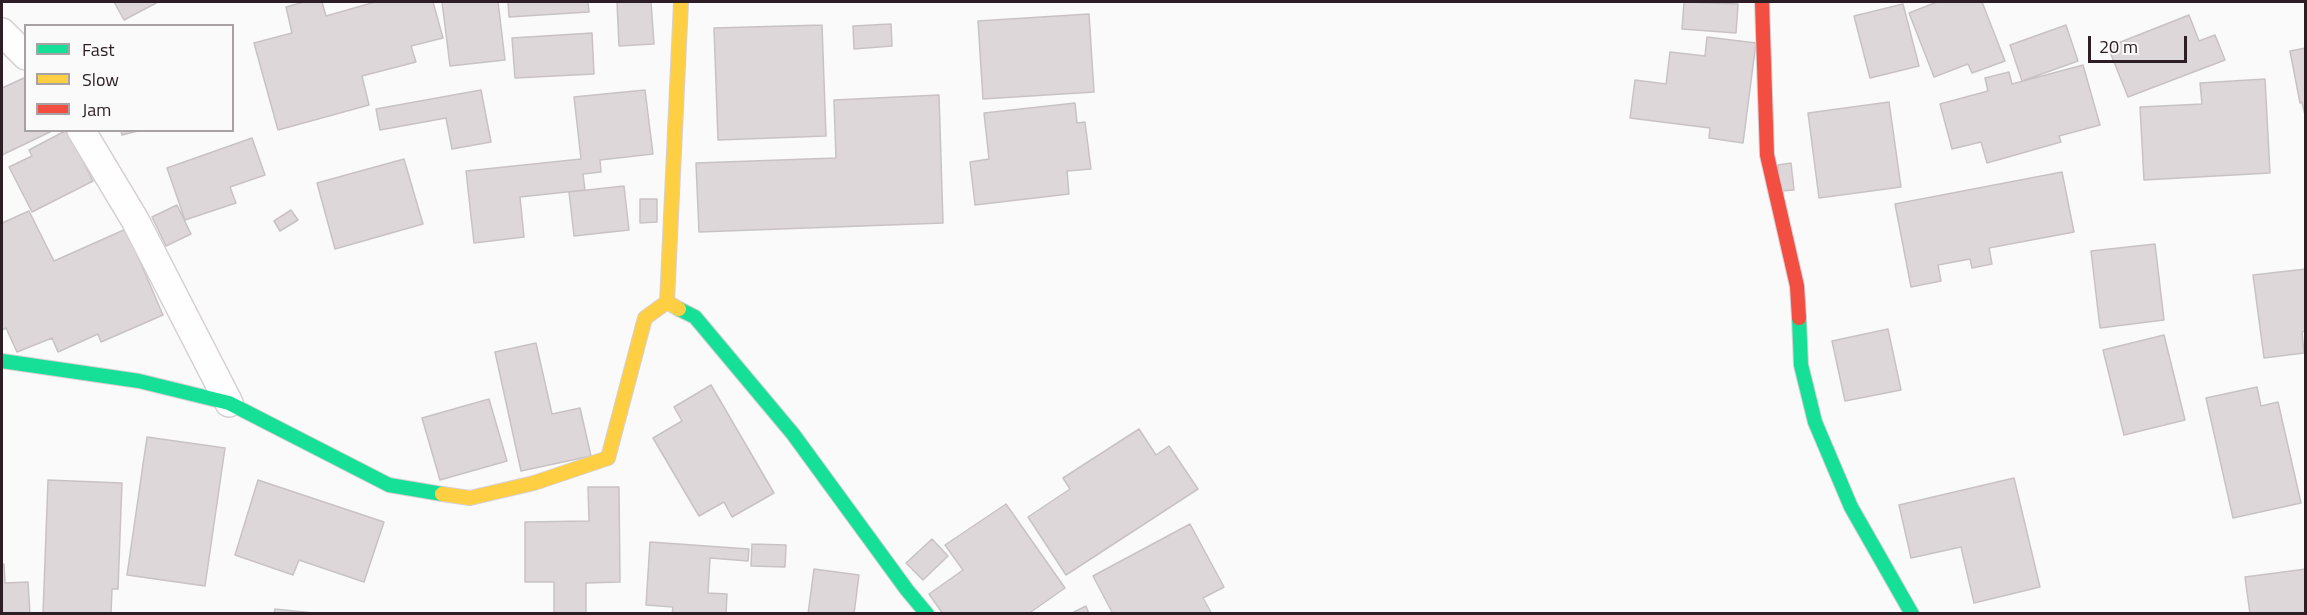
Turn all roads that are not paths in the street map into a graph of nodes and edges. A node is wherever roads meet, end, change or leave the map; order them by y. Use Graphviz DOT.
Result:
graph roads {
  1 [pos="681,2"];
  2 [pos="1762,2"];
  3 [pos="2,32"];
  4 [pos="24,54"];
  5 [pos="82,132"];
  6 [pos="667,302"];
  7 [pos="2,361"];
  8 [pos="229,403"];
  9 [pos="927,614"];
  10 [pos="1912,614"];
  1 -- 6 [label="street"];
  2 -- 10 [label="street"];
  3 -- 4 [label="street"];
  5 -- 8 [label="street"];
  6 -- 8 [label="street"];
  6 -- 9 [label="street"];
  7 -- 8 [label="street"];
}
